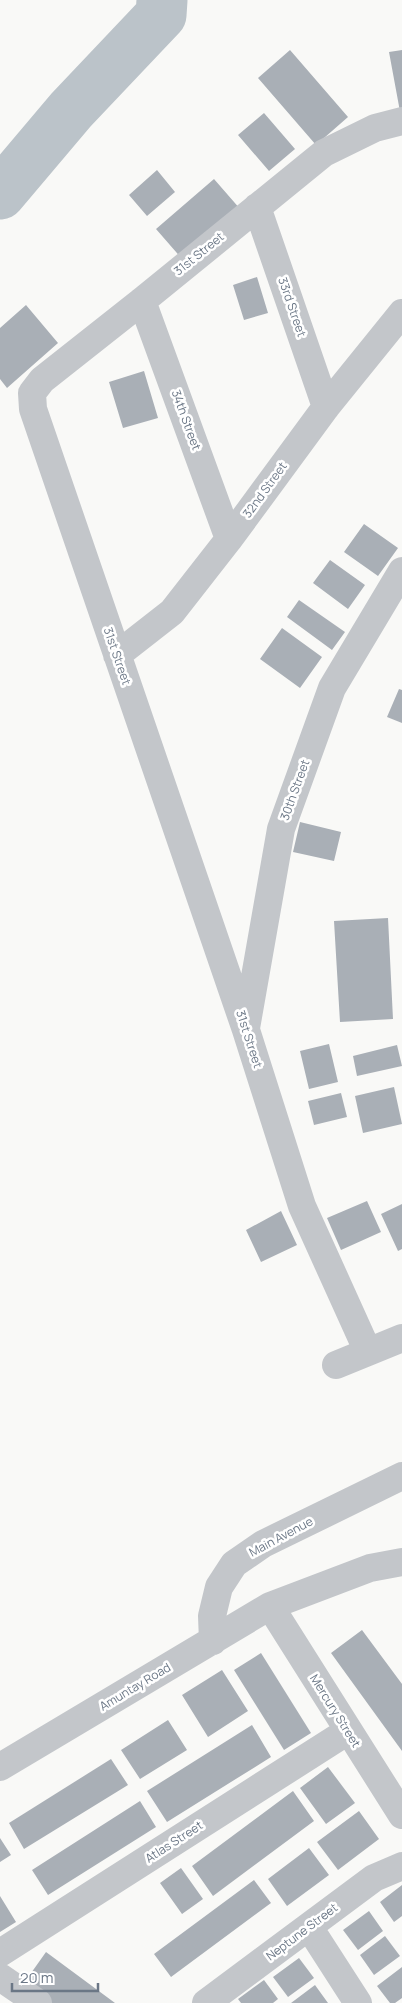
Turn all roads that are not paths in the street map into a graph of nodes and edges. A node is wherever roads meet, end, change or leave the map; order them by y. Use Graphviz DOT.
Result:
graph roads {
  1 [pos="402,121"];
  2 [pos="257,207"];
  3 [pos="142,301"];
  4 [pos="402,313"];
  5 [pos="326,407"];
  6 [pos="229,539"];
  7 [pos="402,571"];
  8 [pos="116,655"];
  9 [pos="246,1030"];
  10 [pos="402,1338"];
  11 [pos="368,1352"];
  12 [pos="336,1365"];
  13 [pos="402,1476"];
  14 [pos="402,1562"];
  15 [pos="270,1606"];
  16 [pos="213,1641"];
  17 [pos="348,1731"];
  18 [pos="0,1767"];
  19 [pos="402,1815"];
  20 [pos="402,1866"];
  21 [pos="309,1927"];
  22 [pos="0,1953"];
  23 [pos="0,1977"];
  24 [pos="38,2003"];
  25 [pos="206,2003"];
  26 [pos="358,2003"];
  1 -- 2 [label="street, 31st Street"];
  2 -- 3 [label="street, 31st Street"];
  2 -- 5 [label="street, 33rd Street"];
  3 -- 6 [label="street, 34th Street"];
  3 -- 8 [label="street, 31st Street"];
  4 -- 5 [label="street, 32nd Street"];
  5 -- 6 [label="street, 32nd Street"];
  6 -- 8 [label="street, 32nd Street"];
  7 -- 9 [label="street, 30th Street"];
  8 -- 9 [label="street, 31st Street"];
  9 -- 11 [label="street, 31st Street"];
  10 -- 11 [label="street"];
  11 -- 12 [label="street"];
  13 -- 16 [label="street, Main Avenue"];
  14 -- 15 [label="street, Amuntay Road"];
  15 -- 16 [label="street, Amuntay Road"];
  15 -- 17 [label="street, Mercury Street"];
  16 -- 18 [label="street, Amuntay Road"];
  17 -- 19 [label="street, Mercury Street"];
  17 -- 22 [label="street, Atlas Street"];
  20 -- 21 [label="street, Neptune Street"];
  21 -- 25 [label="street, Neptune Street"];
  21 -- 26 [label="street"];
  23 -- 24 [label="street"];
}
